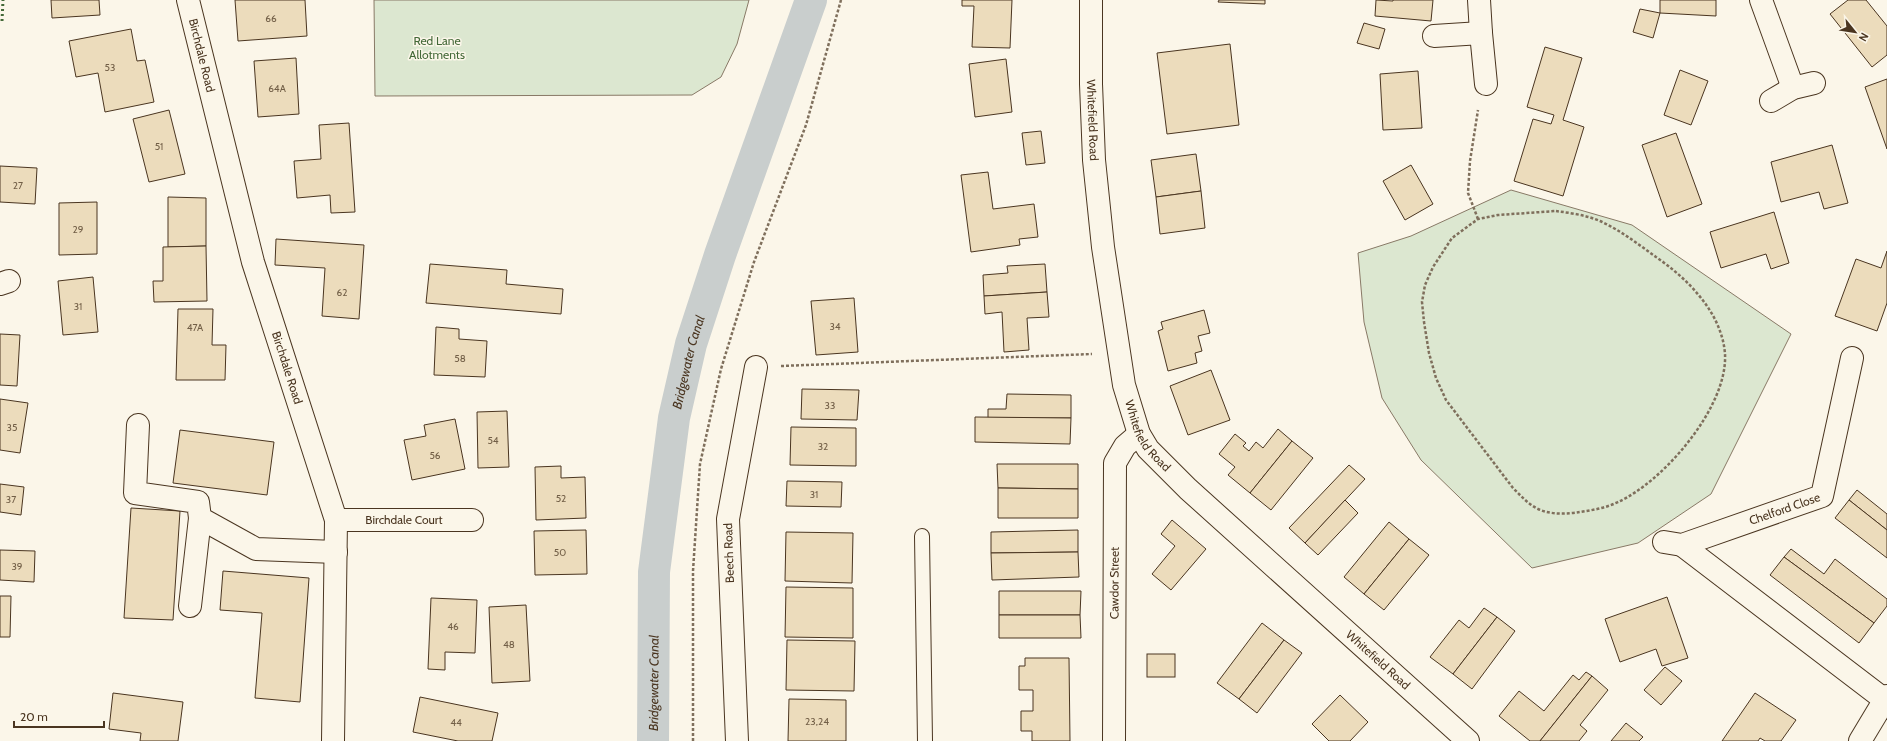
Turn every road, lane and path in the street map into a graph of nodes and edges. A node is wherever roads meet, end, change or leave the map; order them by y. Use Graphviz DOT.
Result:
graph roads {
  1 [pos="188,0"];
  2 [pos="841,0"];
  3 [pos="1091,0"];
  4 [pos="1479,0"];
  5 [pos="1762,0"];
  6 [pos="1481,33"];
  7 [pos="1434,36"];
  8 [pos="1814,83"];
  9 [pos="1486,84"];
  10 [pos="1793,88"];
  11 [pos="1772,101"];
  12 [pos="1478,219"];
  13 [pos="1118,354"];
  14 [pos="1852,358"];
  15 [pos="756,367"];
  16 [pos="138,425"];
  17 [pos="1139,434"];
  18 [pos="200,518"];
  19 [pos="336,520"];
  20 [pos="472,520"];
  21 [pos="922,536"];
  22 [pos="336,552"];
  23 [pos="190,606"];
  24 [pos="1886,699"];
  25 [pos="333,741"];
  26 [pos="693,741"];
  27 [pos="737,741"];
  28 [pos="925,741"];
  29 [pos="1114,741"];
  30 [pos="1468,741"];
  31 [pos="1860,741"];
  1 -- 19 [label="street, Birchdale Road"];
  2 -- 26 [label="path"];
  3 -- 13 [label="street, Whitefield Road"];
  4 -- 6 [label="street"];
  5 -- 10 [label="street"];
  6 -- 7 [label="street"];
  6 -- 9 [label="street"];
  8 -- 10 [label="street"];
  9 -- 12 [label="path"];
  10 -- 11 [label="street"];
  12 -- 12 [label="path"];
  13 -- 15 [label="path"];
  13 -- 17 [label="street, Whitefield Road"];
  14 -- 24 [label="street, Chelford Close"];
  15 -- 27 [label="street, Beech Road"];
  16 -- 18 [label="street"];
  17 -- 29 [label="street, Cawdor Street"];
  17 -- 30 [label="street, Whitefield Road"];
  18 -- 22 [label="street"];
  18 -- 23 [label="street"];
  19 -- 20 [label="street, Birchdale Court"];
  19 -- 22 [label="street, Birchdale Road"];
  21 -- 28 [label="lane"];
  22 -- 25 [label="street, Birchdale Road"];
  24 -- 31 [label="street"];
}
